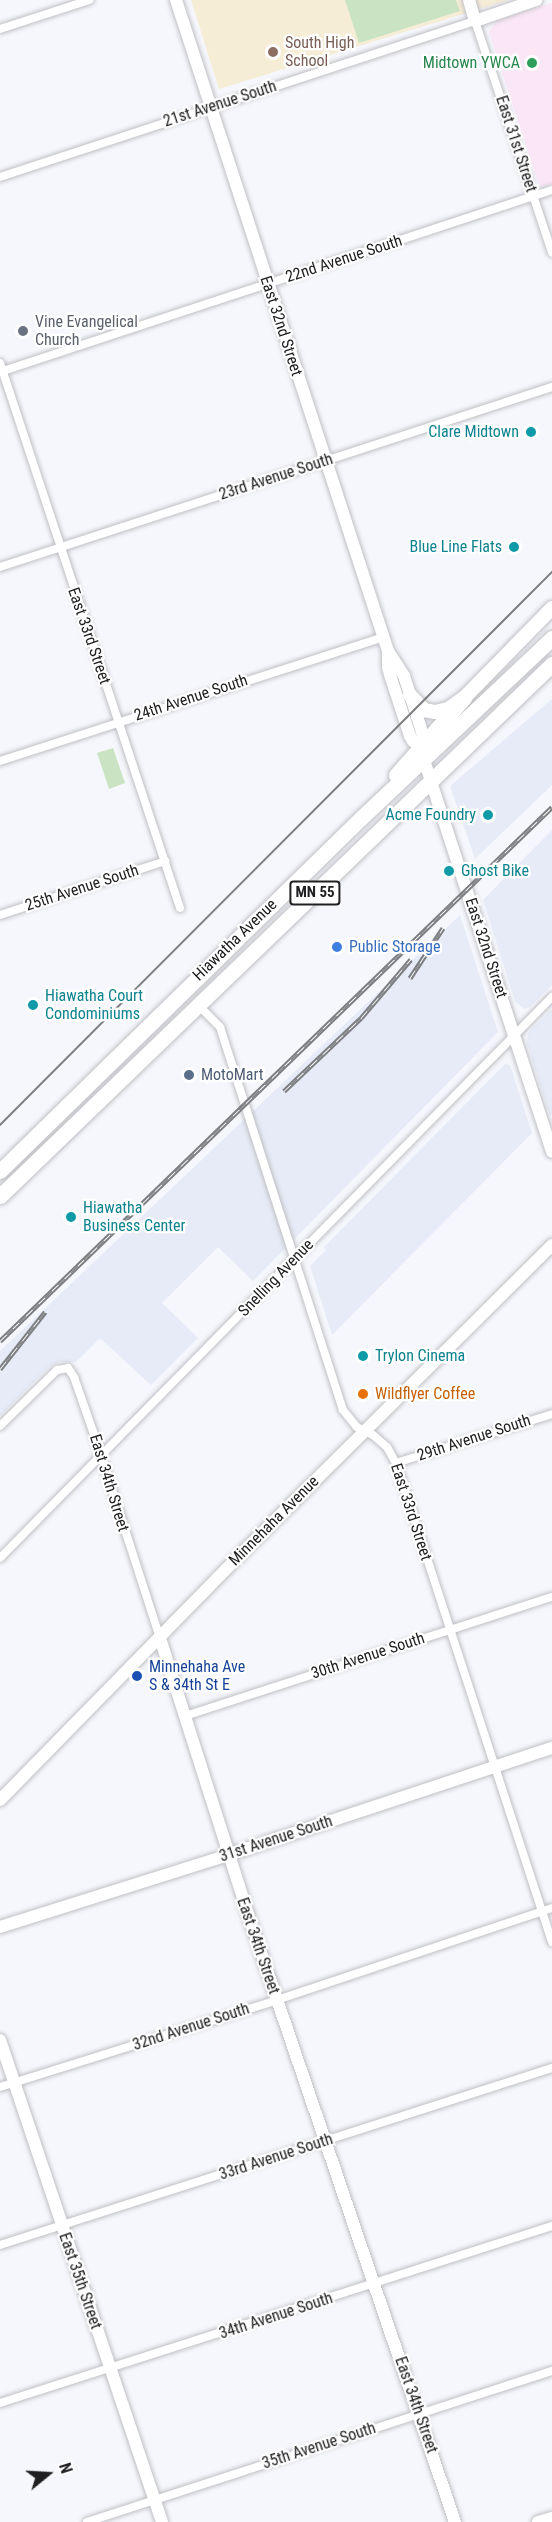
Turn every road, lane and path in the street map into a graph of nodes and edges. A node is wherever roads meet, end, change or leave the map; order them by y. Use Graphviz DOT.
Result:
graph roads {
  1 [pos="89,0"];
  2 [pos="176,0"];
  3 [pos="469,0"];
  4 [pos="536,0"];
  5 [pos="475,21"];
  6 [pos="0,29"];
  7 [pos="210,108"];
  8 [pos="0,177"];
  9 [pos="552,190"];
  10 [pos="533,196"];
  11 [pos="552,254"];
  12 [pos="267,284"];
  13 [pos="1,369"];
  14 [pos="552,387"];
  15 [pos="325,461"];
  16 [pos="59,548"];
  17 [pos="0,567"];
  18 [pos="552,608"];
  19 [pos="383,637"];
  20 [pos="552,638"];
  21 [pos="388,651"];
  22 [pos="552,664"];
  23 [pos="552,673"];
  24 [pos="410,695"];
  25 [pos="464,698"];
  26 [pos="509,706"];
  27 [pos="118,722"];
  28 [pos="422,752"];
  29 [pos="0,761"];
  30 [pos="431,780"];
  31 [pos="165,861"];
  32 [pos="180,908"];
  33 [pos="0,915"];
  34 [pos="552,997"];
  35 [pos="199,1006"];
  36 [pos="514,1036"];
  37 [pos="552,1152"];
  38 [pos="0,1171"];
  39 [pos="0,1196"];
  40 [pos="552,1245"];
  41 [pos="294,1261"];
  42 [pos="552,1414"];
  43 [pos="0,1426"];
  44 [pos="364,1431"];
  45 [pos="100,1454"];
  46 [pos="396,1463"];
  47 [pos="0,1558"];
  48 [pos="552,1597"];
  49 [pos="449,1630"];
  50 [pos="160,1638"];
  51 [pos="185,1716"];
  52 [pos="552,1748"];
  53 [pos="495,1767"];
  54 [pos="0,1800"];
  55 [pos="228,1855"];
  56 [pos="552,1908"];
  57 [pos="542,1911"];
  58 [pos="0,1927"];
  59 [pos="552,1942"];
  60 [pos="277,2000"];
  61 [pos="0,2040"];
  62 [pos="552,2068"];
  63 [pos="14,2083"];
  64 [pos="0,2087"];
  65 [pos="325,2141"];
  66 [pos="61,2226"];
  67 [pos="552,2226"];
  68 [pos="0,2246"];
  69 [pos="374,2284"];
  70 [pos="110,2369"];
  71 [pos="552,2371"];
  72 [pos="0,2403"];
  73 [pos="419,2414"];
  74 [pos="154,2500"];
  75 [pos="552,2518"];
  76 [pos="87,2522"];
  77 [pos="162,2522"];
  78 [pos="455,2522"];
  79 [pos="538,2522"];
  1 -- 6 [label="street"];
  2 -- 7 [label="street, East 32nd Street"];
  3 -- 5 [label="street, East 31st Street"];
  4 -- 5 [label="street"];
  5 -- 7 [label="street, 21st Avenue South"];
  5 -- 10 [label="street, East 31st Street"];
  7 -- 8 [label="street, 21st Avenue South"];
  7 -- 12 [label="street, East 32nd Street"];
  9 -- 10 [label="street, 22nd Avenue South"];
  10 -- 11 [label="street, East 31st Street"];
  10 -- 12 [label="street, 22nd Avenue South"];
  12 -- 13 [label="street, 22nd Avenue South"];
  12 -- 15 [label="street, East 32nd Street"];
  13 -- 16 [label="street, East 33rd Street"];
  14 -- 15 [label="street, 23rd Avenue South"];
  15 -- 16 [label="street, 23rd Avenue South"];
  15 -- 19 [label="street, East 32nd Street"];
  16 -- 17 [label="street, 23rd Avenue South"];
  16 -- 27 [label="street, East 33rd Street"];
  18 -- 25 [label="main road"];
  19 -- 21 [label="street, East 32nd Street"];
  19 -- 27 [label="street, 24th Avenue South"];
  20 -- 28 [label="highway"];
  21 -- 24 [label="street, East 32nd Street"];
  21 -- 28 [label="street, East 32nd Street"];
  22 -- 26 [label="highway, Hiawatha Avenue / MN 55"];
  23 -- 26 [label="highway"];
  24 -- 25 [label="main road"];
  24 -- 28 [label="street, East 32nd Street"];
  25 -- 28 [label="highway"];
  26 -- 30 [label="highway, Hiawatha Avenue / MN 55"];
  27 -- 29 [label="street, 24th Avenue South"];
  27 -- 31 [label="street, East 33rd Street"];
  28 -- 30 [label="street, East 32nd Street"];
  28 -- 38 [label="highway, Hiawatha Avenue / MN 55"];
  30 -- 35 [label="highway, Hiawatha Avenue / MN 55"];
  30 -- 36 [label="street, East 32nd Street"];
  31 -- 32 [label="street, East 33rd Street"];
  31 -- 33 [label="street, 25th Avenue South"];
  34 -- 36 [label="street, Snelling Avenue"];
  35 -- 39 [label="highway, Hiawatha Avenue / MN 55"];
  35 -- 41 [label="street, East 33rd Street"];
  36 -- 37 [label="street, East 32nd Street"];
  36 -- 41 [label="street, Snelling Avenue"];
  40 -- 44 [label="street, Minnehaha Avenue"];
  41 -- 44 [label="street, East 33rd Street"];
  41 -- 45 [label="street, Snelling Avenue"];
  42 -- 46 [label="street, 29th Avenue South"];
  43 -- 45 [label="street, East 34th Street"];
  44 -- 46 [label="street, East 33rd Street"];
  44 -- 50 [label="street, Minnehaha Avenue"];
  45 -- 47 [label="street, Snelling Avenue"];
  45 -- 50 [label="street, East 34th Street"];
  46 -- 49 [label="street, East 33rd Street"];
  48 -- 49 [label="street, 30th Avenue South"];
  49 -- 51 [label="street, 30th Avenue South"];
  49 -- 53 [label="street, East 33rd Street"];
  50 -- 51 [label="street, East 34th Street"];
  50 -- 54 [label="street, Minnehaha Avenue"];
  51 -- 55 [label="street, East 34th Street"];
  52 -- 53 [label="street, 31st Avenue South"];
  53 -- 55 [label="street, 31st Avenue South"];
  53 -- 57 [label="street, East 33rd Street"];
  55 -- 58 [label="street, 31st Avenue South"];
  55 -- 60 [label="street, East 34th Street"];
  56 -- 57 [label="street, 32nd Avenue South"];
  57 -- 59 [label="street, East 33rd Street"];
  57 -- 60 [label="street, 32nd Avenue South"];
  60 -- 63 [label="street, 32nd Avenue South"];
  60 -- 65 [label="street, East 34th Street"];
  61 -- 63 [label="street, East 35th Street"];
  62 -- 65 [label="street, 33rd Avenue South"];
  63 -- 64 [label="street, 32nd Avenue South"];
  63 -- 66 [label="street, East 35th Street"];
  65 -- 66 [label="street, 33rd Avenue South"];
  65 -- 69 [label="street, East 34th Street"];
  66 -- 68 [label="street, 33rd Avenue South"];
  66 -- 70 [label="street, East 35th Street"];
  67 -- 69 [label="street, 34th Avenue South"];
  69 -- 70 [label="street, 34th Avenue South"];
  69 -- 73 [label="street, East 34th Street"];
  70 -- 72 [label="street, 34th Avenue South"];
  70 -- 74 [label="street, East 35th Street"];
  71 -- 73 [label="street, 35th Avenue South"];
  73 -- 74 [label="street, 35th Avenue South"];
  73 -- 78 [label="street, East 34th Street"];
  74 -- 76 [label="street, 35th Avenue South"];
  74 -- 77 [label="street, East 35th Street"];
  75 -- 79 [label="street"];
}
